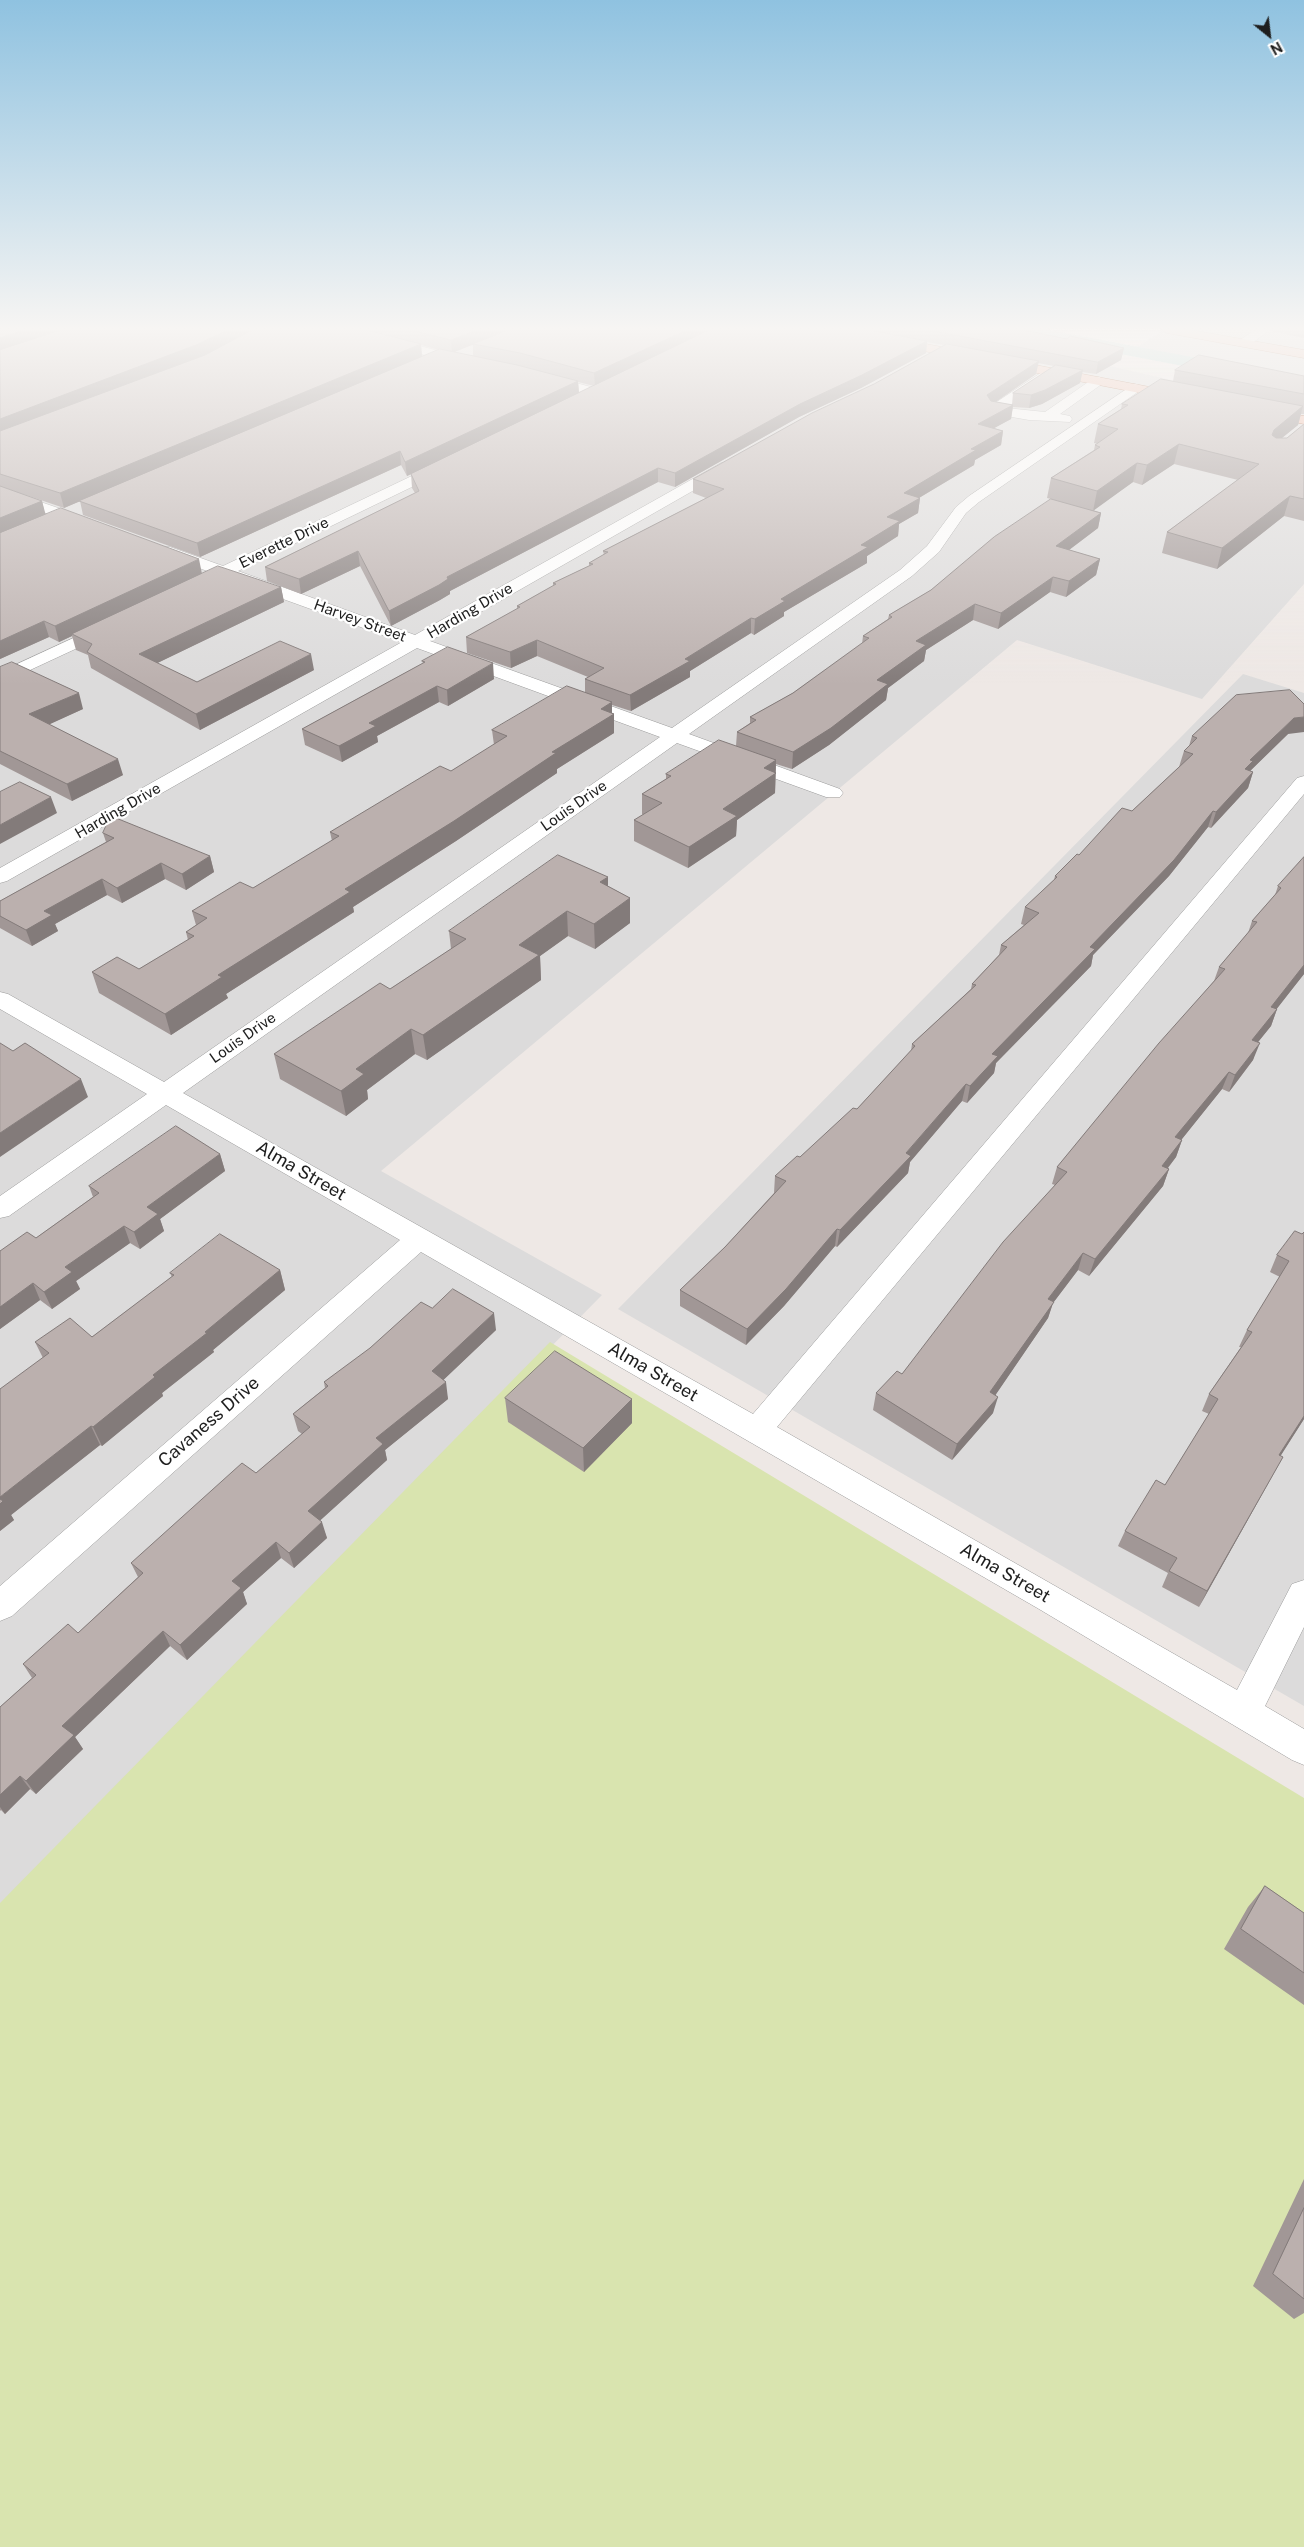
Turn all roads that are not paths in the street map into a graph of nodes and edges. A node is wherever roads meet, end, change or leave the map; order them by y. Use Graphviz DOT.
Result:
graph roads {
  1 [pos="1048,448"];
  2 [pos="744,456"];
  3 [pos="455,461"];
  4 [pos="0,492"];
  5 [pos="82,508"];
  6 [pos="65,515"];
  7 [pos="49,522"];
  8 [pos="101,528"];
  9 [pos="146,544"];
  10 [pos="224,572"];
  11 [pos="198,584"];
  12 [pos="126,619"];
  13 [pos="417,641"];
  14 [pos="0,679"];
  15 [pos="675,735"];
  16 [pos="1304,782"];
  17 [pos="832,793"];
  18 [pos="0,878"];
  19 [pos="0,999"];
  20 [pos="164,1093"];
  21 [pos="0,1208"];
  22 [pos="419,1239"];
  23 [pos="756,1431"];
  24 [pos="1304,1594"];
  25 [pos="0,1606"];
  26 [pos="1244,1713"];
  27 [pos="1304,1748"];
  1 -- 15 [label="street, Louis Drive"];
  2 -- 13 [label="street, Harding Drive"];
  3 -- 10 [label="street, Everette Drive"];
  4 -- 6 [label="street"];
  5 -- 6 [label="street"];
  6 -- 7 [label="street"];
  6 -- 8 [label="street"];
  9 -- 10 [label="street, Harvey Street"];
  10 -- 11 [label="street, Everette Drive"];
  10 -- 13 [label="street, Harvey Street"];
  12 -- 14 [label="street"];
  13 -- 15 [label="street, Harvey Street"];
  13 -- 18 [label="street, Harding Drive"];
  15 -- 17 [label="street, Harvey Street"];
  15 -- 20 [label="street, Louis Drive"];
  16 -- 23 [label="street"];
  19 -- 20 [label="street, Alma Street"];
  20 -- 21 [label="street, Louis Drive"];
  20 -- 22 [label="street, Alma Street"];
  22 -- 23 [label="street, Alma Street"];
  22 -- 25 [label="street, Cavaness Drive"];
  23 -- 26 [label="street, Alma Street"];
  24 -- 26 [label="street"];
  26 -- 27 [label="street, Alma Street"];
}
